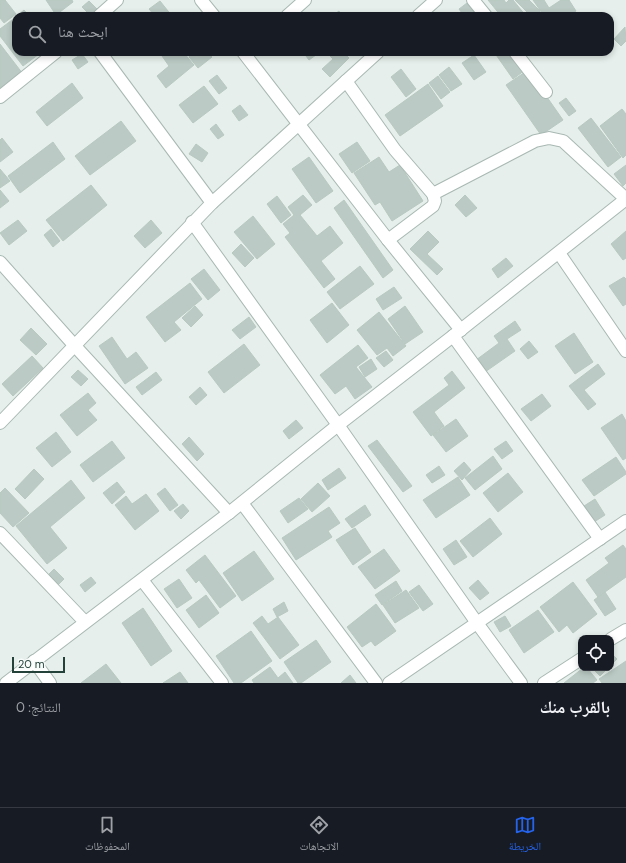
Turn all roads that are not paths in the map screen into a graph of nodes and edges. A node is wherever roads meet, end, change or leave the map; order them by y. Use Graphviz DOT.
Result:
graph roads {
  1 [pos="118,0"];
  2 [pos="201,0"];
  3 [pos="305,0"];
  4 [pos="436,0"];
  5 [pos="473,0"];
  6 [pos="104,12"];
  7 [pos="211,12"];
  8 [pos="292,12"];
  9 [pos="422,12"];
  10 [pos="483,12"];
  11 [pos="51,56"];
  12 [pos="103,56"];
  13 [pos="247,56"];
  14 [pos="374,56"];
  15 [pos="518,56"];
  16 [pos="346,81"];
  17 [pos="546,92"];
  18 [pos="0,97"];
  19 [pos="298,123"];
  20 [pos="433,194"];
  21 [pos="626,199"];
  22 [pos="212,203"];
  23 [pos="192,222"];
  24 [pos="388,240"];
  25 [pos="559,253"];
  26 [pos="0,262"];
  27 [pos="457,333"];
  28 [pos="74,345"];
  29 [pos="626,352"];
  30 [pos="0,423"];
  31 [pos="338,425"];
  32 [pos="242,503"];
  33 [pos="229,513"];
  34 [pos="626,521"];
  35 [pos="0,533"];
  36 [pos="600,539"];
  37 [pos="142,580"];
  38 [pos="85,622"];
  39 [pos="477,623"];
  40 [pos="626,630"];
  41 [pos="614,638"];
  42 [pos="34,661"];
  43 [pos="578,661"];
  44 [pos="6,683"];
  45 [pos="50,683"];
  46 [pos="222,683"];
  47 [pos="376,683"];
  48 [pos="389,683"];
  49 [pos="521,683"];
  50 [pos="544,683"];
  1 -- 6 [label="street"];
  2 -- 7 [label="street"];
  3 -- 8 [label="street"];
  4 -- 9 [label="street"];
  5 -- 10 [label="street"];
  11 -- 18 [label="street"];
  12 -- 22 [label="street"];
  13 -- 19 [label="street"];
  14 -- 16 [label="street"];
  15 -- 17 [label="street"];
  16 -- 19 [label="street"];
  16 -- 20 [label="street"];
  19 -- 22 [label="street"];
  19 -- 24 [label="street"];
  20 -- 21 [label="street"];
  20 -- 24 [label="street"];
  21 -- 25 [label="street"];
  22 -- 23 [label="street"];
  23 -- 28 [label="street"];
  23 -- 31 [label="street"];
  24 -- 27 [label="street"];
  25 -- 27 [label="street"];
  25 -- 29 [label="street"];
  26 -- 28 [label="street"];
  27 -- 31 [label="street"];
  27 -- 36 [label="street"];
  28 -- 30 [label="street"];
  28 -- 33 [label="street"];
  31 -- 32 [label="street"];
  31 -- 39 [label="street"];
  32 -- 33 [label="street"];
  32 -- 47 [label="street"];
  33 -- 37 [label="street"];
  34 -- 36 [label="street"];
  35 -- 38 [label="street"];
  36 -- 39 [label="street"];
  37 -- 38 [label="street"];
  37 -- 46 [label="street"];
  38 -- 42 [label="street"];
  39 -- 48 [label="street"];
  39 -- 49 [label="street"];
  40 -- 41 [label="street"];
  42 -- 44 [label="street"];
  42 -- 45 [label="street"];
  43 -- 50 [label="street"];
}
